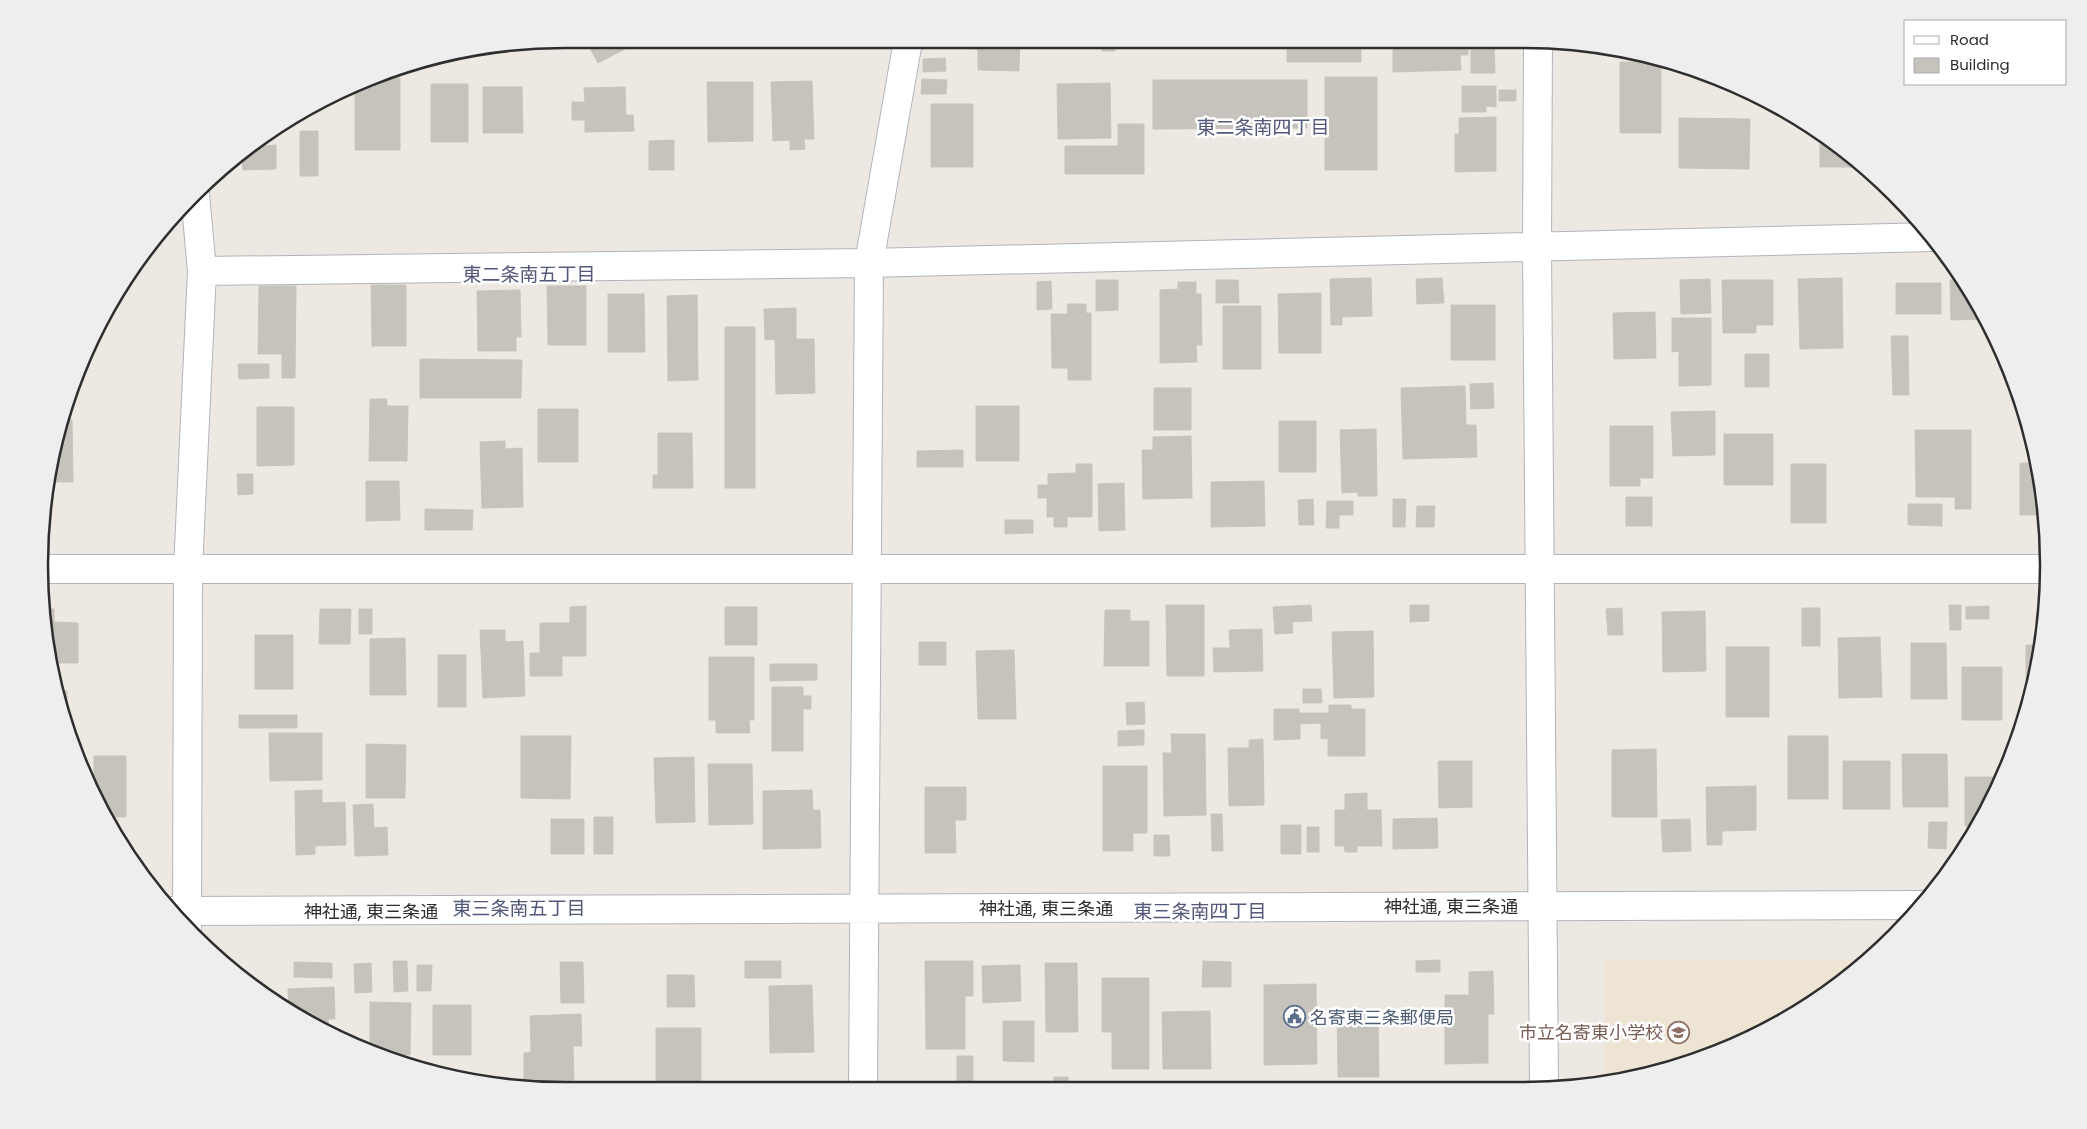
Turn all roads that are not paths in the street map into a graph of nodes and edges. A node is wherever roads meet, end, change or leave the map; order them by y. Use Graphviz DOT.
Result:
graph roads {
  1 [pos="907,48"];
  2 [pos="1538,48"];
  3 [pos="196,203"];
  4 [pos="1923,238"];
  5 [pos="1537,248"];
  6 [pos="869,263"];
  7 [pos="202,271"];
  8 [pos="1541,568"];
  9 [pos="48,569"];
  10 [pos="188,569"];
  11 [pos="2040,569"];
  12 [pos="867,570"];
  13 [pos="1911,905"];
  14 [pos="1543,906"];
  15 [pos="863,909"];
  16 [pos="181,911"];
  17 [pos="187,917"];
  18 [pos="1544,1081"];
  19 [pos="862,1082"];
  1 -- 6 [label="street"];
  2 -- 5 [label="street"];
  3 -- 7 [label="street"];
  4 -- 5 [label="street"];
  5 -- 6 [label="street"];
  5 -- 8 [label="street"];
  6 -- 7 [label="street"];
  6 -- 12 [label="street"];
  7 -- 10 [label="street"];
  8 -- 11 [label="street"];
  8 -- 12 [label="street"];
  8 -- 14 [label="street"];
  9 -- 10 [label="street"];
  10 -- 12 [label="street"];
  10 -- 16 [label="street"];
  12 -- 15 [label="street"];
  13 -- 14 [label="street, 神社通, 東三条通"];
  14 -- 15 [label="street, 神社通, 東三条通"];
  14 -- 18 [label="street"];
  15 -- 17 [label="street, 神社通, 東三条通"];
  15 -- 19 [label="street"];
}
